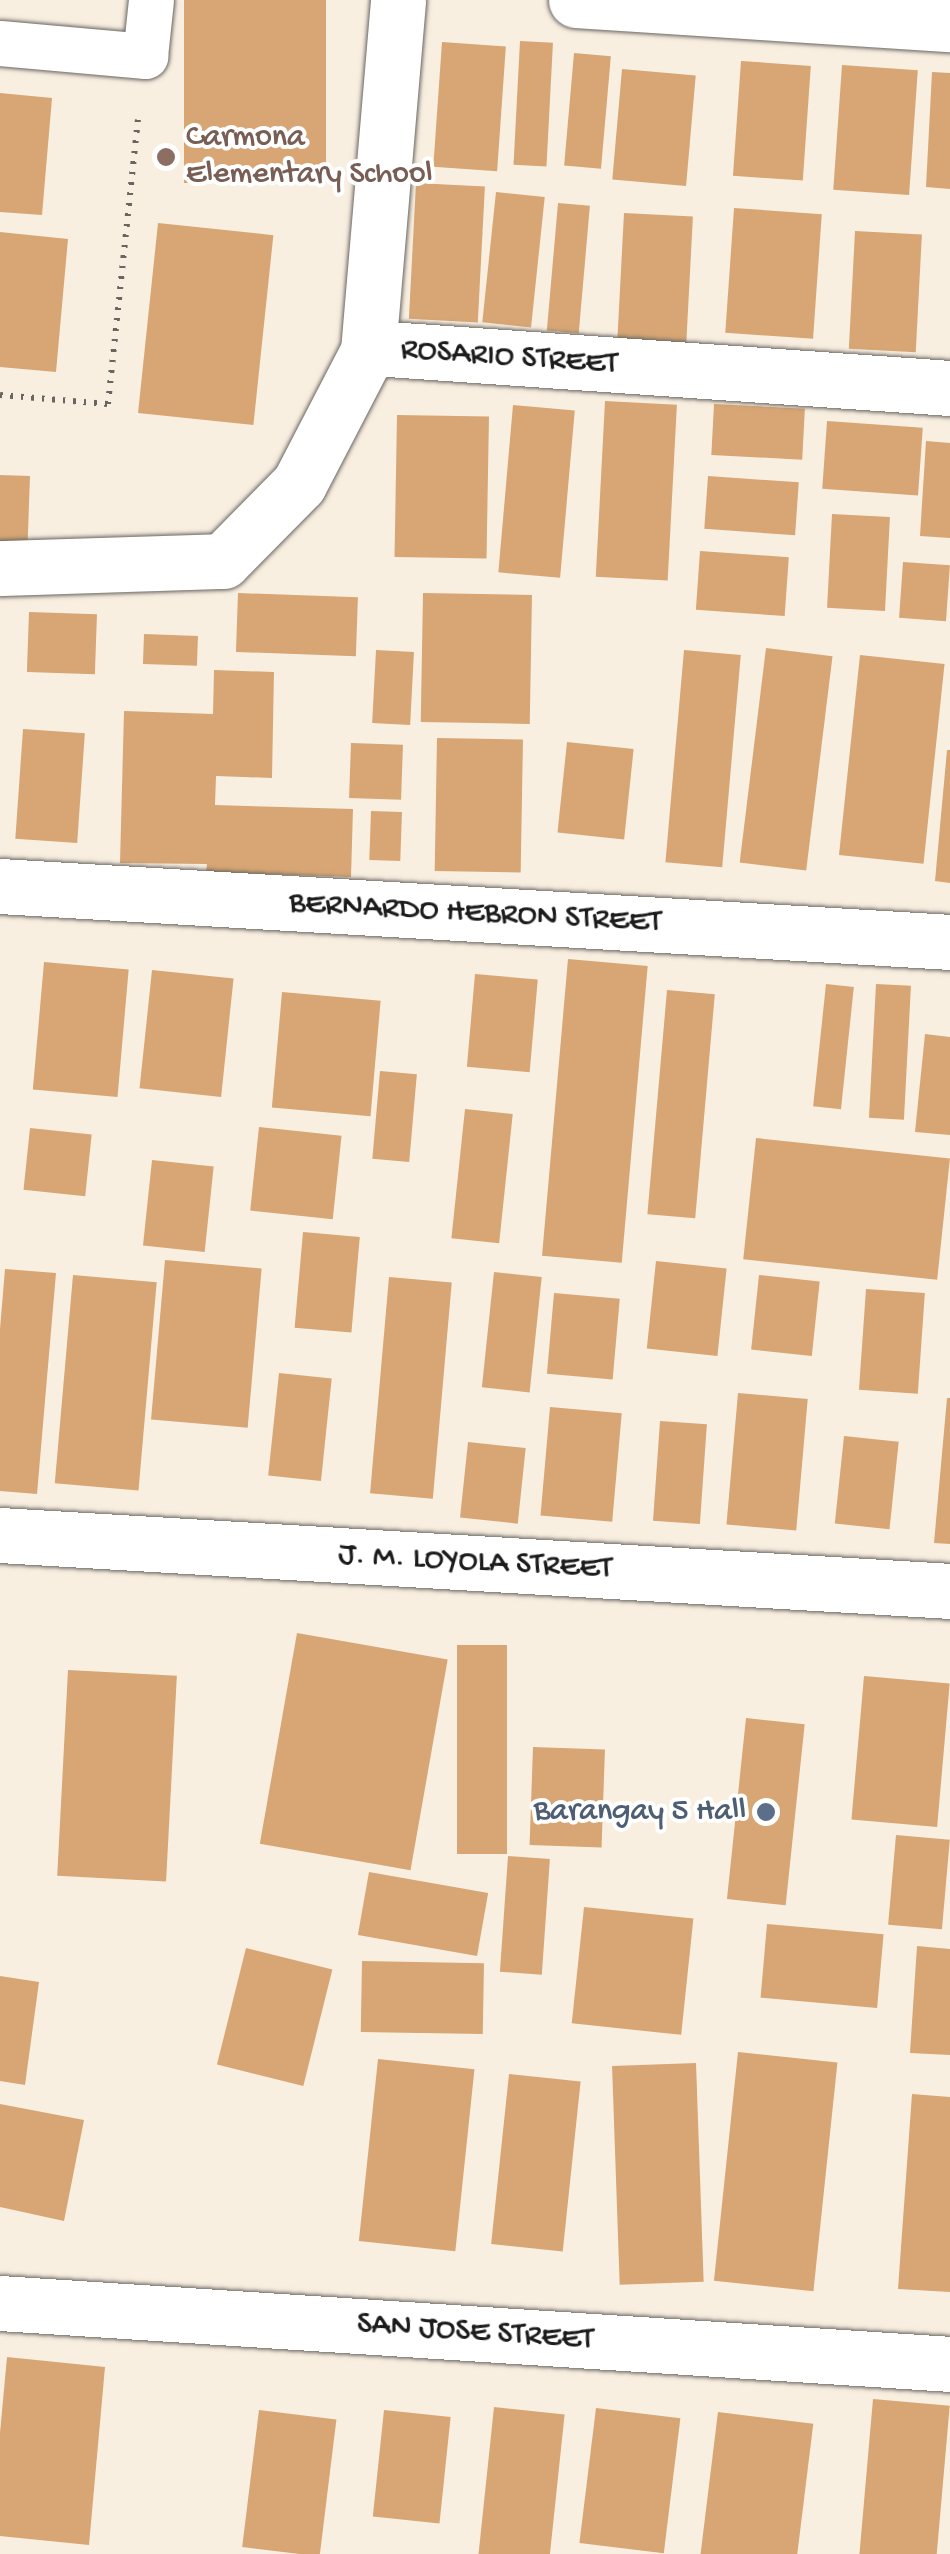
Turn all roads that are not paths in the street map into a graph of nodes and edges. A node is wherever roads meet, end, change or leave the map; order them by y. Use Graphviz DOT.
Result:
graph roads {
  1 [pos="151,0"];
  2 [pos="398,0"];
  3 [pos="576,0"];
  4 [pos="950,24"];
  5 [pos="0,44"];
  6 [pos="368,351"];
  7 [pos="950,388"];
  8 [pos="0,568"];
  9 [pos="0,886"];
  10 [pos="950,942"];
  11 [pos="0,1535"];
  12 [pos="950,1591"];
  13 [pos="0,2303"];
  14 [pos="950,2364"];
  1 -- 5 [label="lane"];
  2 -- 6 [label="street"];
  3 -- 4 [label="street"];
  6 -- 7 [label="street, ROSARIO STREET"];
  6 -- 8 [label="street, ROSARIO STREET"];
  9 -- 10 [label="street, BERNARDO HEBRON STREET"];
  11 -- 12 [label="street, J. M. LOYOLA STREET"];
  13 -- 14 [label="street, SAN JOSE STREET"];
}
